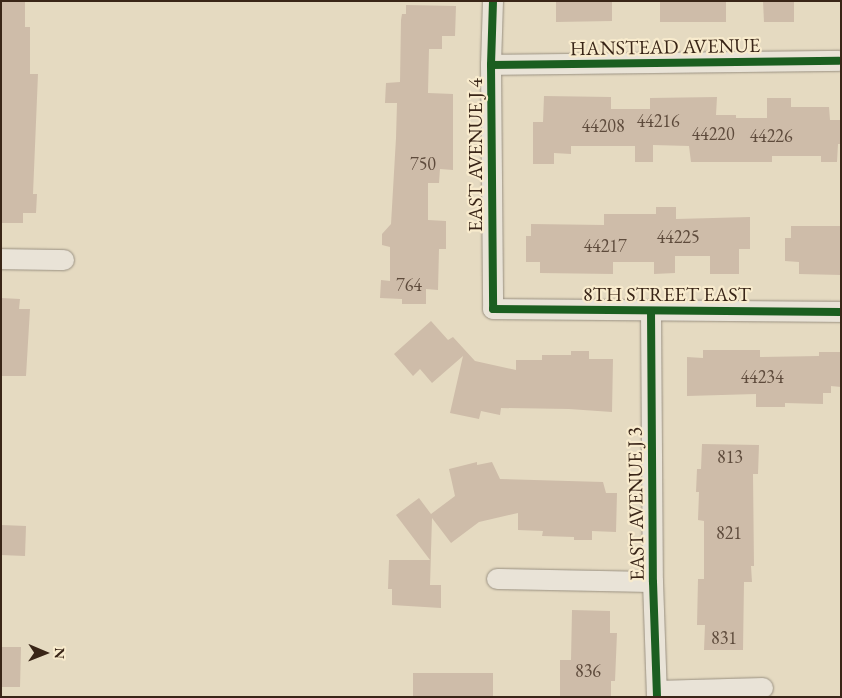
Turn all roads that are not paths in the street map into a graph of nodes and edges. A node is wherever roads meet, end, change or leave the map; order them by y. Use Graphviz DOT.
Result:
graph roads {
  1 [pos="493,1"];
  2 [pos="839,61"];
  3 [pos="491,66"];
  4 [pos="1,259"];
  5 [pos="64,260"];
  6 [pos="493,309"];
  7 [pos="651,310"];
  8 [pos="841,312"];
  9 [pos="496,579"];
  10 [pos="653,582"];
  11 [pos="763,688"];
  12 [pos="657,694"];
  1 -- 3 [label="street, EAST AVENUE J 4"];
  2 -- 3 [label="street, HANSTEAD AVENUE"];
  3 -- 6 [label="street, EAST AVENUE J 4"];
  4 -- 5 [label="street"];
  6 -- 7 [label="street, 8TH STREET EAST"];
  7 -- 8 [label="street, 8TH STREET EAST"];
  7 -- 10 [label="street, EAST AVENUE J 3"];
  9 -- 10 [label="street"];
  10 -- 12 [label="street, EAST AVENUE J 3"];
  11 -- 12 [label="street"];
}
